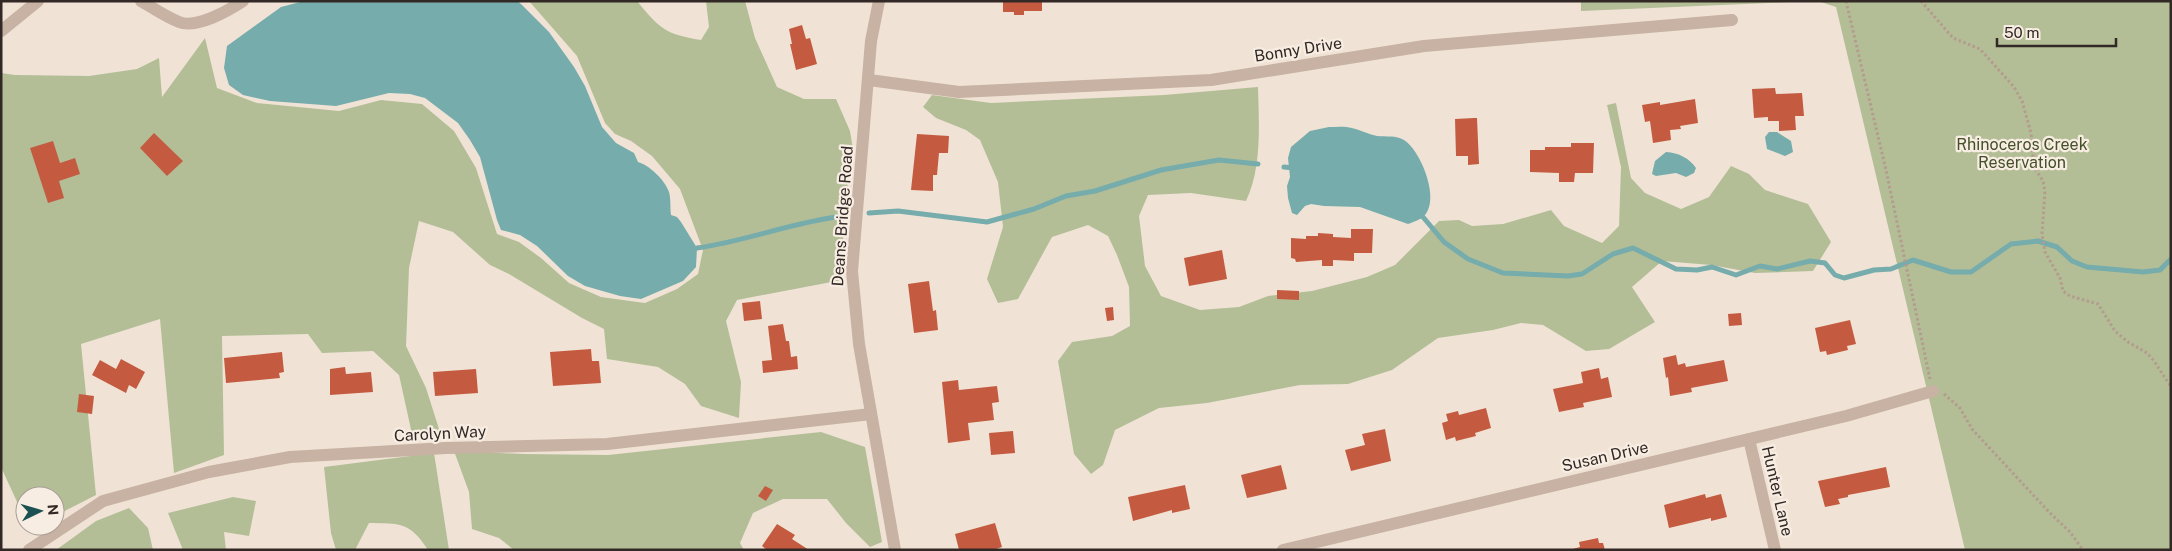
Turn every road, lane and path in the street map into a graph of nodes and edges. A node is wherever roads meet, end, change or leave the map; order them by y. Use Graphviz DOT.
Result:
graph roads {
  1 [pos="38,1"];
  2 [pos="141,1"];
  3 [pos="243,1"];
  4 [pos="878,1"];
  5 [pos="1846,1"];
  6 [pos="1921,1"];
  7 [pos="1732,20"];
  8 [pos="1,31"];
  9 [pos="869,80"];
  10 [pos="2171,387"];
  11 [pos="1933,391"];
  12 [pos="871,414"];
  13 [pos="1749,439"];
  14 [pos="28,550"];
  15 [pos="895,550"];
  16 [pos="1283,550"];
  17 [pos="1775,550"];
  18 [pos="2083,550"];
  1 -- 8 [label="street"];
  2 -- 3 [label="street"];
  4 -- 9 [label="street, Deans Bridge Road"];
  5 -- 11 [label="path"];
  6 -- 10 [label="path"];
  7 -- 9 [label="street, Bonny Drive"];
  9 -- 12 [label="street, Deans Bridge Road"];
  11 -- 13 [label="street, Susan Drive"];
  11 -- 18 [label="path"];
  12 -- 14 [label="street, Carolyn Way"];
  12 -- 15 [label="street, Deans Bridge Road"];
  13 -- 16 [label="street, Susan Drive"];
  13 -- 17 [label="street, Hunter Lane"];
}
